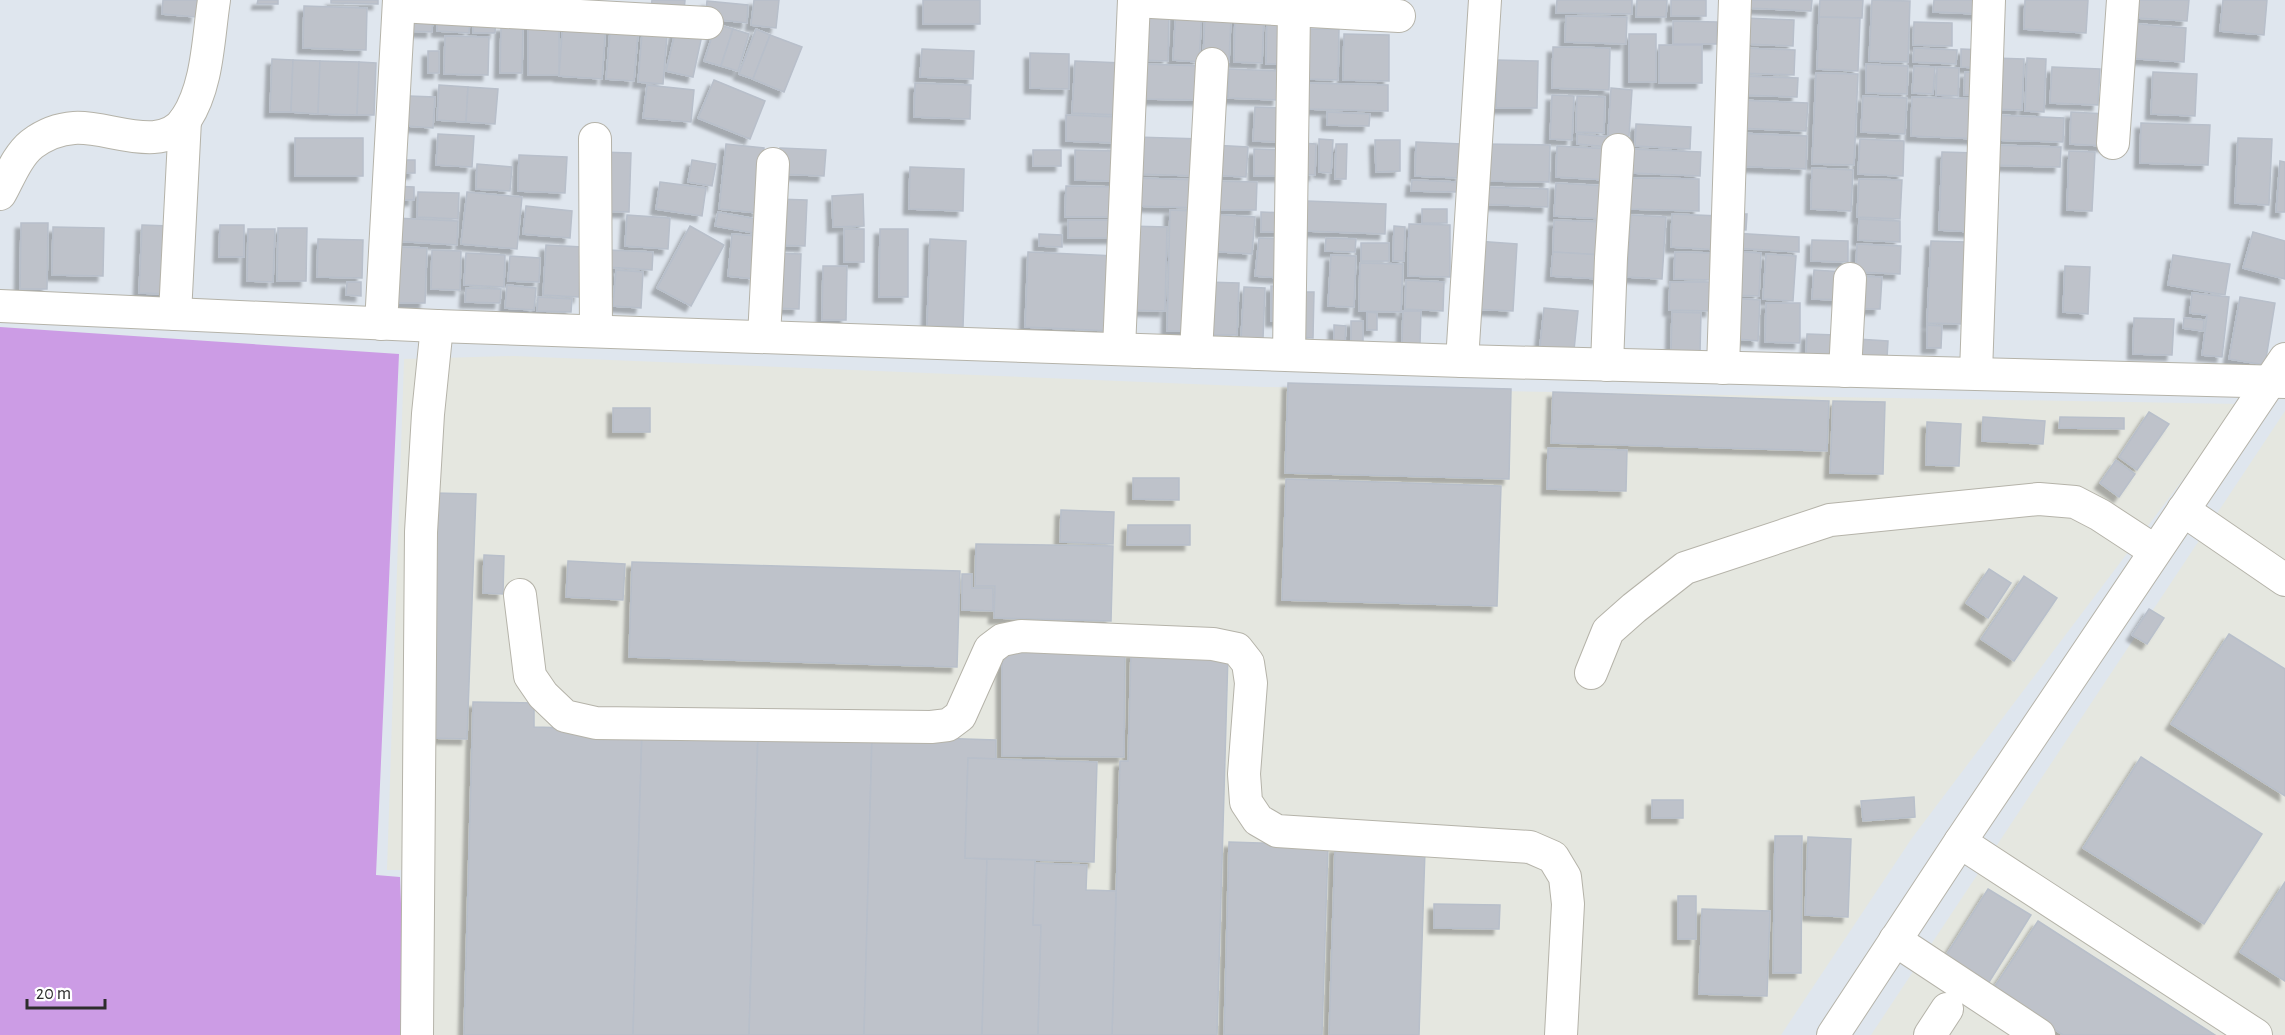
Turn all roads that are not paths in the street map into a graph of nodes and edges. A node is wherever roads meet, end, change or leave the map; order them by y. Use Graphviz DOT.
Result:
graph roads {
  1 [pos="214,0"];
  2 [pos="1134,0"];
  3 [pos="1485,0"];
  4 [pos="1735,0"];
  5 [pos="1989,0"];
  6 [pos="2123,0"];
  7 [pos="399,3"];
  8 [pos="1294,10"];
  9 [pos="1399,16"];
  10 [pos="707,23"];
  11 [pos="1212,64"];
  12 [pos="185,120"];
  13 [pos="595,139"];
  14 [pos="2113,143"];
  15 [pos="1618,150"];
  16 [pos="773,164"];
  17 [pos="0,194"];
  18 [pos="1850,279"];
  19 [pos="0,306"];
  20 [pos="176,314"];
  21 [pos="381,324"];
  22 [pos="437,326"];
  23 [pos="596,331"];
  24 [pos="764,337"];
  25 [pos="1119,349"];
  26 [pos="1196,352"];
  27 [pos="1289,355"];
  28 [pos="1462,361"];
  29 [pos="1607,365"];
  30 [pos="1723,368"];
  31 [pos="1845,370"];
  32 [pos="1976,374"];
  33 [pos="2268,389"];
  34 [pos="2183,510"];
  35 [pos="2155,551"];
  36 [pos="2285,580"];
  37 [pos="520,595"];
  38 [pos="1591,673"];
  39 [pos="1960,842"];
  40 [pos="1895,940"];
  41 [pos="1947,1009"];
  42 [pos="417,1035"];
  43 [pos="1561,1035"];
  44 [pos="1833,1035"];
  45 [pos="1930,1035"];
  46 [pos="2038,1035"];
  47 [pos="2256,1035"];
  1 -- 12 [label="street"];
  2 -- 8 [label="street"];
  2 -- 25 [label="street"];
  3 -- 28 [label="street"];
  4 -- 30 [label="street"];
  5 -- 32 [label="street"];
  6 -- 14 [label="street"];
  7 -- 10 [label="street"];
  7 -- 21 [label="street"];
  8 -- 9 [label="street"];
  8 -- 27 [label="street"];
  11 -- 26 [label="street"];
  12 -- 17 [label="street"];
  12 -- 20 [label="street"];
  13 -- 23 [label="street"];
  15 -- 29 [label="street"];
  16 -- 24 [label="street"];
  18 -- 31 [label="street"];
  19 -- 20 [label="street"];
  20 -- 21 [label="street"];
  21 -- 22 [label="street"];
  22 -- 23 [label="street"];
  22 -- 42 [label="street"];
  23 -- 24 [label="street"];
  24 -- 25 [label="street"];
  25 -- 26 [label="street"];
  26 -- 27 [label="street"];
  27 -- 28 [label="street"];
  28 -- 29 [label="street"];
  29 -- 30 [label="street"];
  30 -- 31 [label="street"];
  31 -- 32 [label="street"];
  32 -- 33 [label="street"];
  33 -- 34 [label="street"];
  34 -- 35 [label="street"];
  34 -- 36 [label="street"];
  35 -- 38 [label="street"];
  35 -- 39 [label="street"];
  37 -- 43 [label="street"];
  39 -- 40 [label="street"];
  39 -- 47 [label="street"];
  40 -- 44 [label="street"];
  40 -- 46 [label="street"];
  41 -- 45 [label="street"];
}
